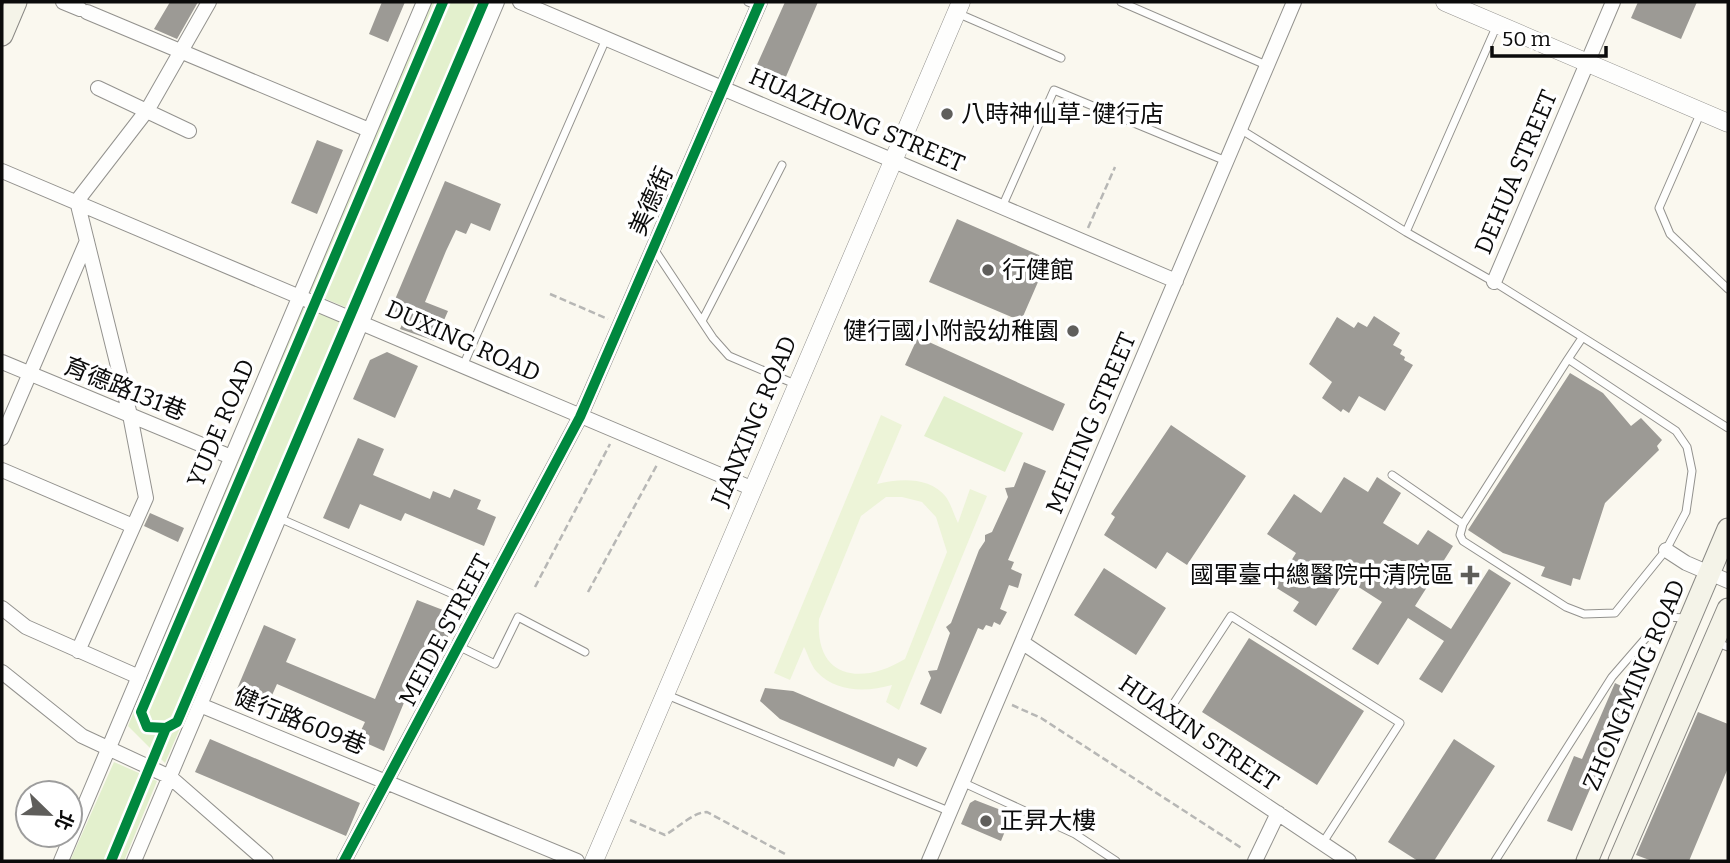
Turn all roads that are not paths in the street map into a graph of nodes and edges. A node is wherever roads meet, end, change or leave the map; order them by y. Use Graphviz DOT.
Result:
graph roads {
  1 [pos="16,2"];
  2 [pos="63,2"];
  3 [pos="209,2"];
  4 [pos="424,2"];
  5 [pos="498,2"];
  6 [pos="520,2"];
  7 [pos="1121,2"];
  8 [pos="1293,2"];
  9 [pos="1445,2"];
  10 [pos="1613,2"];
  11 [pos="755,3"];
  12 [pos="959,7"];
  13 [pos="1497,24"];
  14 [pos="2,35"];
  15 [pos="607,38"];
  16 [pos="181,51"];
  17 [pos="1062,58"];
  18 [pos="1587,62"];
  19 [pos="1266,65"];
  20 [pos="98,88"];
  21 [pos="724,89"];
  22 [pos="148,109"];
  23 [pos="1702,111"];
  24 [pos="1728,123"];
  25 [pos="1240,129"];
  26 [pos="369,130"];
  27 [pos="189,131"];
  28 [pos="894,160"];
  29 [pos="1226,161"];
  30 [pos="782,165"];
  31 [pos="2,171"];
  32 [pos="77,201"];
  33 [pos="1002,207"];
  34 [pos="1406,232"];
  35 [pos="87,241"];
  36 [pos="654,249"];
  37 [pos="1176,281"];
  38 [pos="1494,282"];
  39 [pos="1728,289"];
  40 [pos="300,295"];
  41 [pos="362,321"];
  42 [pos="702,321"];
  43 [pos="1582,338"];
  44 [pos="1568,359"];
  45 [pos="2,362"];
  46 [pos="463,366"];
  47 [pos="30,374"];
  48 [pos="796,384"];
  49 [pos="130,415"];
  50 [pos="580,417"];
  51 [pos="1728,428"];
  52 [pos="2,438"];
  53 [pos="231,457"];
  54 [pos="2,470"];
  55 [pos="1392,475"];
  56 [pos="751,488"];
  57 [pos="279,518"];
  58 [pos="1463,524"];
  59 [pos="133,526"];
  60 [pos="1728,529"];
  61 [pos="1666,550"];
  62 [pos="1720,577"];
  63 [pos="481,606"];
  64 [pos="2,608"];
  65 [pos="1728,613"];
  66 [pos="1691,618"];
  67 [pos="1023,643"];
  68 [pos="1721,644"];
  69 [pos="460,647"];
  70 [pos="78,651"];
  71 [pos="585,652"];
  72 [pos="2,672"];
  73 [pos="139,677"];
  74 [pos="664,694"];
  75 [pos="1174,703"];
  76 [pos="201,705"];
  77 [pos="108,749"];
  78 [pos="170,777"];
  79 [pos="389,782"];
  80 [pos="964,783"];
  81 [pos="951,813"];
  82 [pos="1278,813"];
  83 [pos="1321,845"];
  84 [pos="1256,859"];
  85 [pos="61,861"];
  86 [pos="134,861"];
  87 [pos="266,861"];
  88 [pos="344,861"];
  89 [pos="577,861"];
  90 [pos="594,861"];
  91 [pos="929,861"];
  92 [pos="1116,861"];
  93 [pos="1349,861"];
  94 [pos="1495,861"];
  95 [pos="1587,861"];
  96 [pos="1619,861"];
  1 -- 14 [label="main road"];
  2 -- 16 [label="street"];
  3 -- 16 [label="street"];
  4 -- 26 [label="street, YUDE ROAD"];
  5 -- 41 [label="street"];
  6 -- 15 [label="street, HUAZHONG STREET"];
  7 -- 19 [label="lane"];
  8 -- 19 [label="street, MEITING STREET"];
  9 -- 13 [label="street"];
  10 -- 18 [label="street, DEHUA STREET"];
  11 -- 21 [label="street, 美德街"];
  12 -- 17 [label="lane"];
  12 -- 28 [label="street, JIANXING ROAD"];
  13 -- 18 [label="street"];
  13 -- 34 [label="lane"];
  15 -- 21 [label="street, HUAZHONG STREET"];
  15 -- 46 [label="lane"];
  16 -- 22 [label="street"];
  16 -- 26 [label="street"];
  18 -- 23 [label="street"];
  18 -- 38 [label="street, DEHUA STREET"];
  19 -- 25 [label="street, MEITING STREET"];
  20 -- 22 [label="street"];
  21 -- 28 [label="street, HUAZHONG STREET"];
  21 -- 36 [label="street, 美德街"];
  22 -- 27 [label="street"];
  22 -- 32 [label="street"];
  23 -- 24 [label="street"];
  23 -- 39 [label="lane"];
  25 -- 29 [label="street, MEITING STREET"];
  25 -- 34 [label="lane"];
  26 -- 40 [label="street, YUDE ROAD"];
  28 -- 33 [label="street, HUAZHONG STREET"];
  28 -- 48 [label="street, JIANXING ROAD"];
  29 -- 33 [label="lane"];
  29 -- 37 [label="street, MEITING STREET"];
  30 -- 42 [label="lane"];
  31 -- 32 [label="street, DUXING ROAD"];
  32 -- 35 [label="street"];
  32 -- 40 [label="street, DUXING ROAD"];
  33 -- 37 [label="street, HUAZHONG STREET"];
  34 -- 38 [label="lane"];
  35 -- 47 [label="street"];
  35 -- 49 [label="street"];
  36 -- 42 [label="lane"];
  36 -- 50 [label="street, 美德街"];
  37 -- 67 [label="street, MEITING STREET"];
  38 -- 43 [label="lane"];
  40 -- 41 [label="street, DUXING ROAD"];
  40 -- 53 [label="street, YUDE ROAD"];
  41 -- 46 [label="street, DUXING ROAD"];
  41 -- 57 [label="street"];
  42 -- 48 [label="lane"];
  43 -- 44 [label="lane"];
  43 -- 51 [label="lane"];
  44 -- 58 [label="lane"];
  44 -- 61 [label="lane"];
  45 -- 47 [label="street, 育德路131巷"];
  46 -- 50 [label="street, DUXING ROAD"];
  47 -- 49 [label="street, 育德路131巷"];
  47 -- 52 [label="street"];
  48 -- 56 [label="street, JIANXING ROAD"];
  49 -- 53 [label="street, 育德路131巷"];
  49 -- 59 [label="street"];
  50 -- 56 [label="street, DUXING ROAD"];
  50 -- 63 [label="street, MEIDE STREET"];
  53 -- 73 [label="street, YUDE ROAD"];
  54 -- 59 [label="street"];
  55 -- 58 [label="lane"];
  56 -- 74 [label="street, JIANXING ROAD"];
  57 -- 63 [label="lane"];
  57 -- 76 [label="street"];
  58 -- 61 [label="lane"];
  59 -- 70 [label="street"];
  60 -- 62 [label="main road, ZHONGMING ROAD"];
  61 -- 62 [label="street"];
  62 -- 66 [label="main road, ZHONGMING ROAD"];
  63 -- 69 [label="street, MEIDE STREET"];
  64 -- 70 [label="street"];
  65 -- 68 [label="main road"];
  66 -- 94 [label="lane"];
  66 -- 95 [label="main road, ZHONGMING ROAD"];
  67 -- 80 [label="street, MEITING STREET"];
  67 -- 82 [label="street, HUAXIN STREET"];
  68 -- 96 [label="main road"];
  69 -- 71 [label="lane"];
  69 -- 79 [label="street, MEIDE STREET"];
  70 -- 73 [label="street"];
  72 -- 77 [label="street"];
  73 -- 77 [label="street, YUDE ROAD"];
  74 -- 81 [label="lane"];
  74 -- 90 [label="street, JIANXING ROAD"];
  75 -- 83 [label="lane"];
  76 -- 78 [label="street"];
  76 -- 79 [label="street, 健行路609巷"];
  77 -- 78 [label="street"];
  77 -- 85 [label="street, YUDE ROAD"];
  78 -- 86 [label="street"];
  78 -- 87 [label="street"];
  79 -- 88 [label="street, MEIDE STREET"];
  79 -- 89 [label="street, 健行路609巷"];
  80 -- 81 [label="street, MEITING STREET"];
  80 -- 92 [label="lane"];
  81 -- 91 [label="street, MEITING STREET"];
  82 -- 83 [label="street, HUAXIN STREET"];
  82 -- 84 [label="street"];
  83 -- 93 [label="street, HUAXIN STREET"];
}
